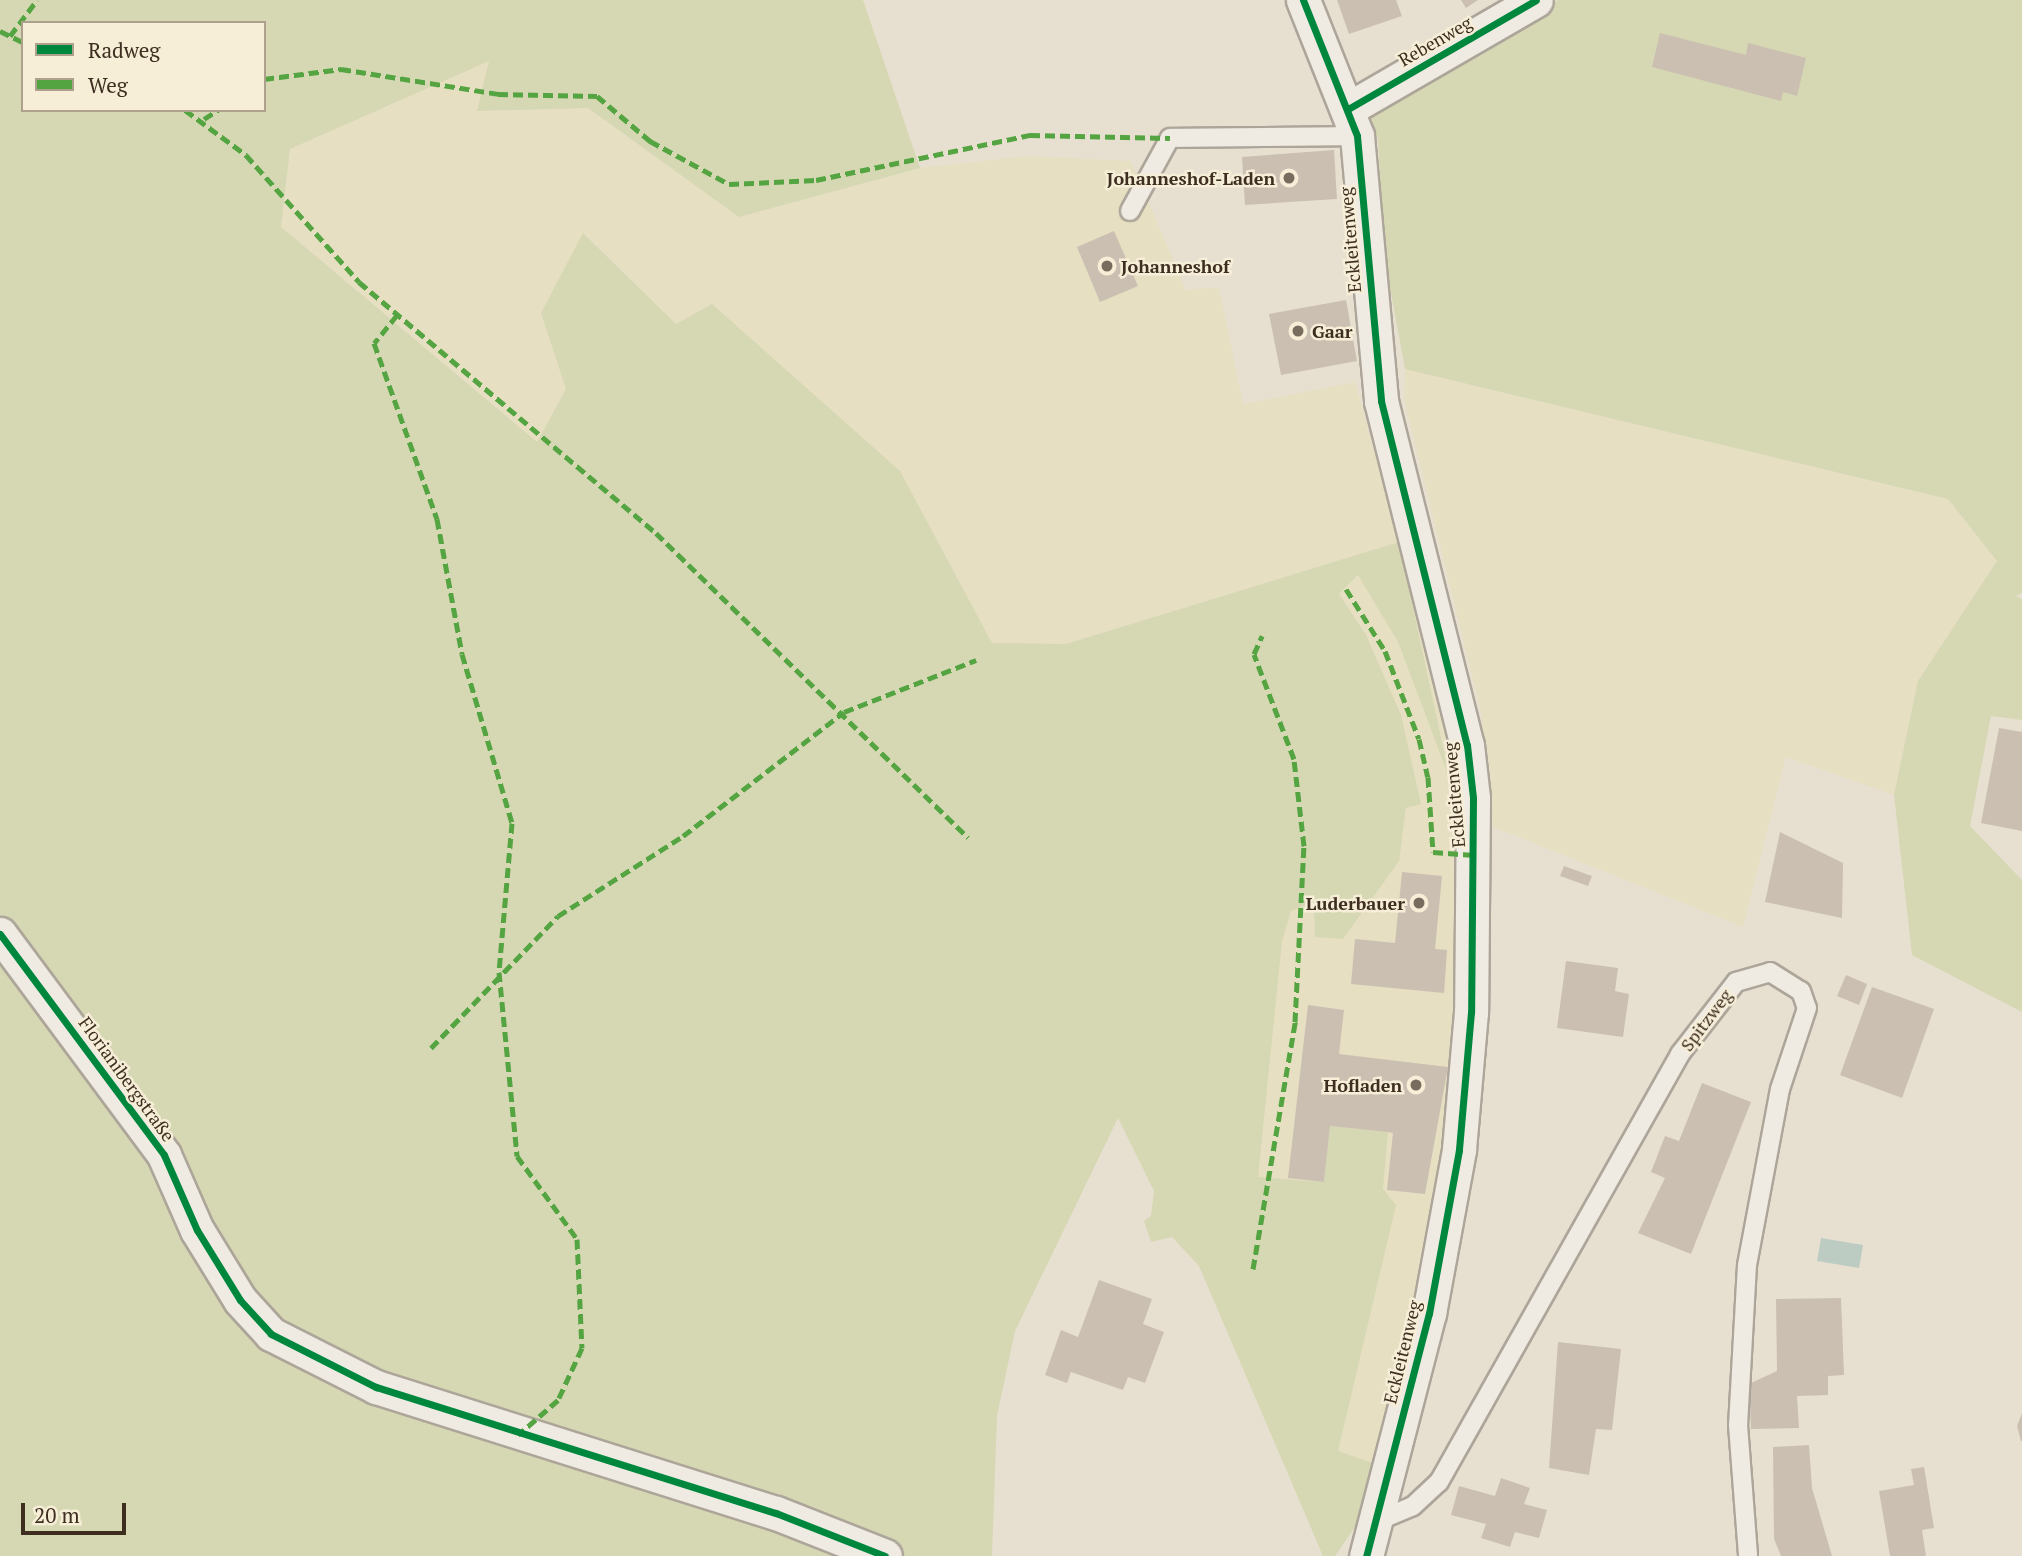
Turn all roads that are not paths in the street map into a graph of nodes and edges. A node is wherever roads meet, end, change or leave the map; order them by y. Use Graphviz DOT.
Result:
graph roads {
  1 [pos="1304,0"];
  2 [pos="1536,0"];
  3 [pos="1353,123"];
  4 [pos="1130,211"];
  5 [pos="0,934"];
  6 [pos="1375,1522"];
  7 [pos="885,1556"];
  8 [pos="1366,1556"];
  9 [pos="1748,1556"];
  1 -- 3 [label="street, Eckleitenweg"];
  2 -- 3 [label="street, Rebenweg"];
  3 -- 4 [label="lane"];
  3 -- 6 [label="street, Eckleitenweg"];
  5 -- 7 [label="street, Florianibergstraße"];
  6 -- 8 [label="street, Eckleitenweg"];
  6 -- 9 [label="lane, Spitzweg"];
}
